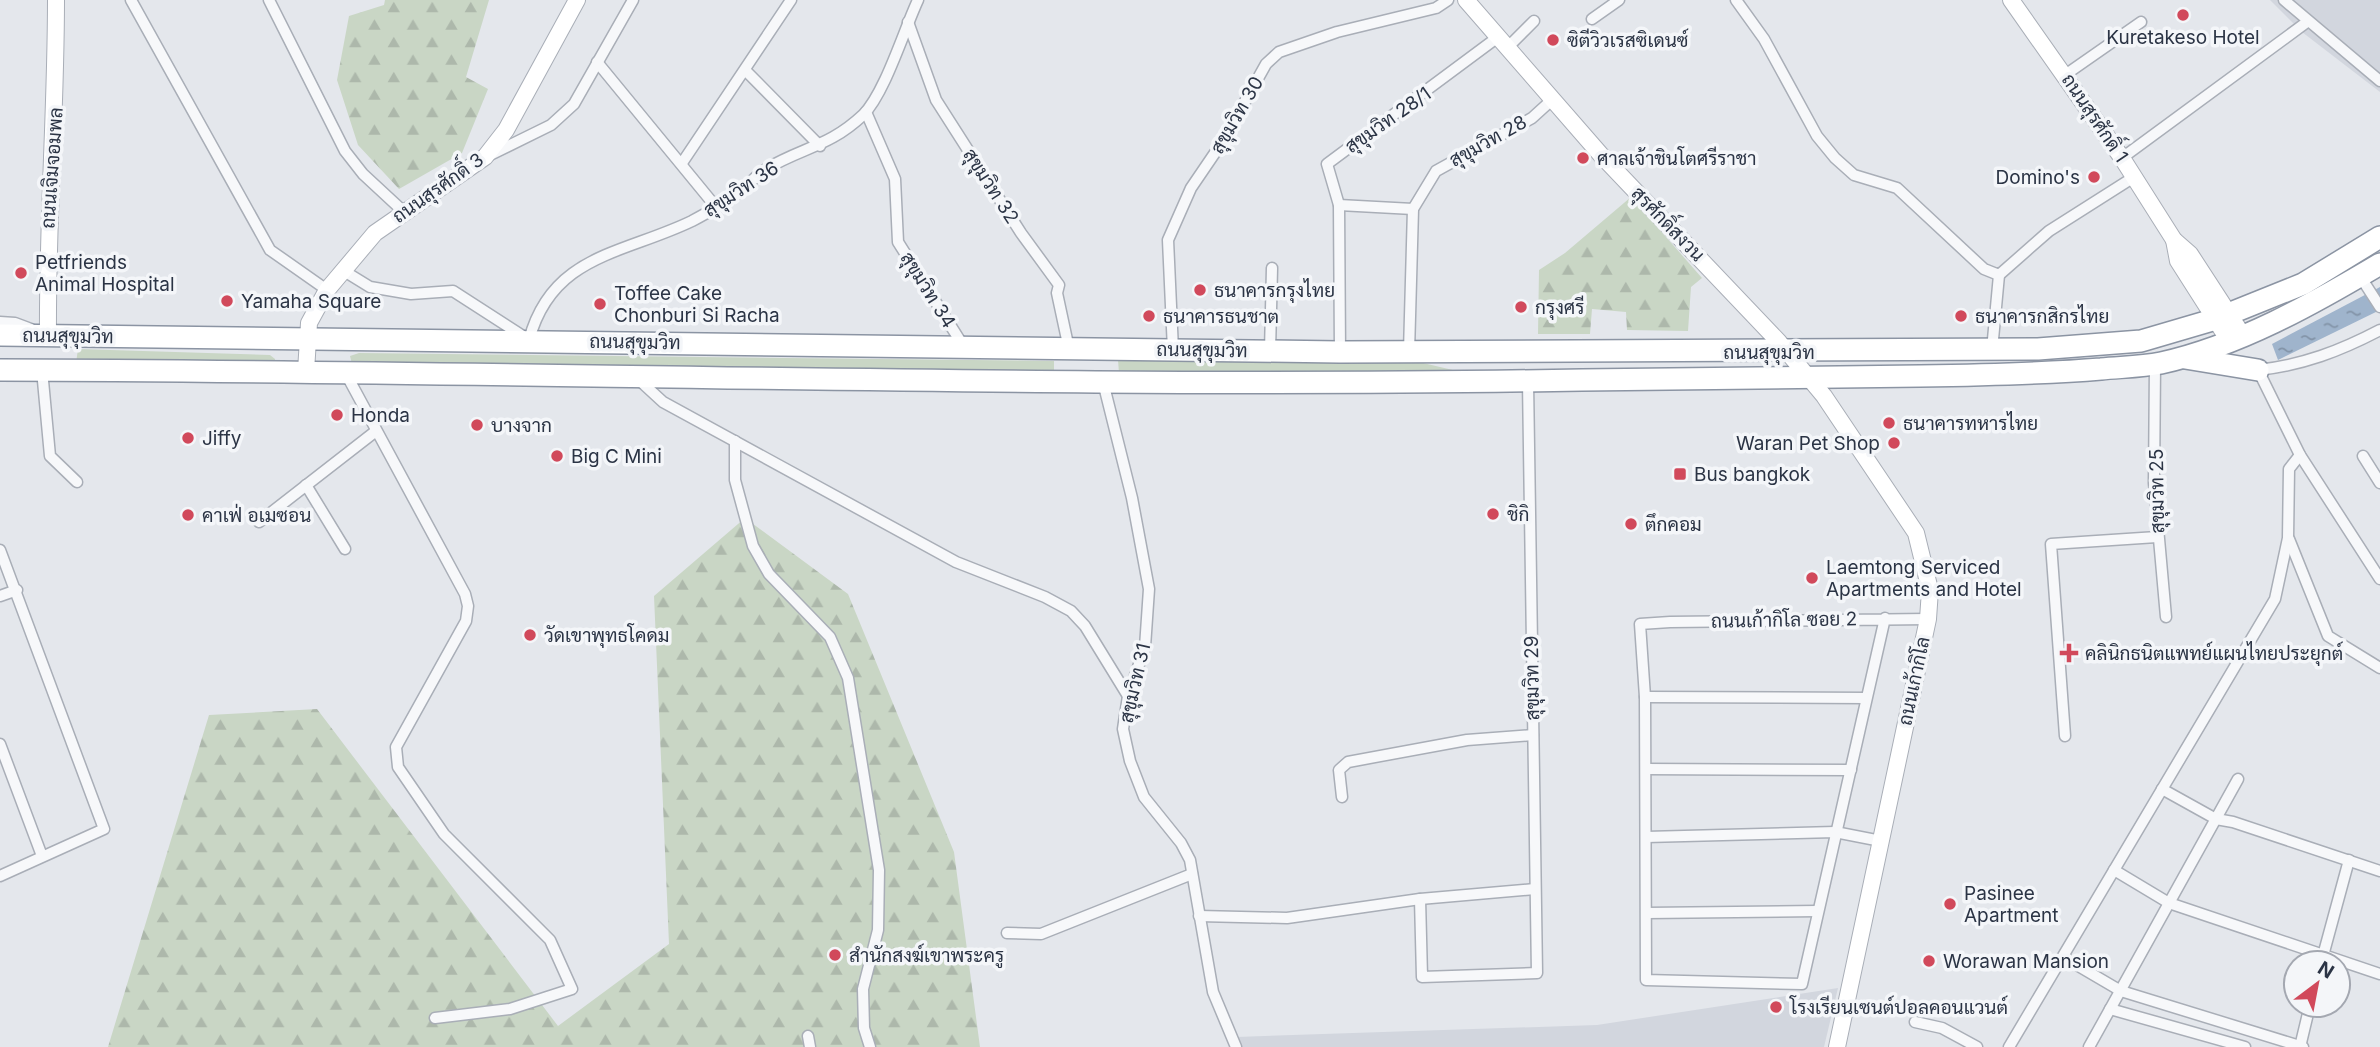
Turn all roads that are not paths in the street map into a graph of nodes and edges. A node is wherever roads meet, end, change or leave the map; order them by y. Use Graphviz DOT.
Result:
graph roads {
  1 [pos="56,0"];
  2 [pos="131,0"];
  3 [pos="269,0"];
  4 [pos="577,0"];
  5 [pos="633,0"];
  6 [pos="791,0"];
  7 [pos="918,0"];
  8 [pos="1448,0"];
  9 [pos="1466,0"];
  10 [pos="1619,0"];
  11 [pos="1736,0"];
  12 [pos="2011,0"];
  13 [pos="2284,0"];
  14 [pos="1592,19"];
  15 [pos="1534,21"];
  16 [pos="908,22"];
  17 [pos="2141,22"];
  18 [pos="2307,22"];
  19 [pos="1503,42"];
  20 [pos="597,62"];
  21 [pos="746,71"];
  22 [pos="2065,75"];
  23 [pos="2379,78"];
  24 [pos="1554,98"];
  25 [pos="866,112"];
  26 [pos="820,146"];
  27 [pos="485,158"];
  28 [pos="2122,158"];
  29 [pos="682,163"];
  30 [pos="2134,177"];
  31 [pos="1339,205"];
  32 [pos="716,207"];
  33 [pos="1413,209"];
  34 [pos="404,212"];
  35 [pos="2380,237"];
  36 [pos="2380,264"];
  37 [pos="1272,268"];
  38 [pos="344,271"];
  39 [pos="1998,275"];
  40 [pos="2365,283"];
  41 [pos="327,290"];
  42 [pos="2380,307"];
  43 [pos="2224,316"];
  44 [pos="0,322"];
  45 [pos="2380,330"];
  46 [pos="0,335"];
  47 [pos="48,336"];
  48 [pos="2236,337"];
  49 [pos="306,338"];
  50 [pos="529,340"];
  51 [pos="964,347"];
  52 [pos="1069,349"];
  53 [pos="1173,350"];
  54 [pos="1992,350"];
  55 [pos="1270,351"];
  56 [pos="1340,352"];
  57 [pos="1409,352"];
  58 [pos="1788,352"];
  59 [pos="2182,357"];
  60 [pos="2155,364"];
  61 [pos="0,370"];
  62 [pos="41,370"];
  63 [pos="2258,370"];
  64 [pos="306,371"];
  65 [pos="345,372"];
  66 [pos="1809,376"];
  67 [pos="638,379"];
  68 [pos="1103,382"];
  69 [pos="1528,382"];
  70 [pos="376,430"];
  71 [pos="735,441"];
  72 [pos="2300,455"];
  73 [pos="2363,456"];
  74 [pos="77,482"];
  75 [pos="2380,483"];
  76 [pos="306,485"];
  77 [pos="260,522"];
  78 [pos="2157,537"];
  79 [pos="2288,538"];
  80 [pos="345,549"];
  81 [pos="0,551"];
  82 [pos="2380,579"];
  83 [pos="17,590"];
  84 [pos="0,597"];
  85 [pos="2166,617"];
  86 [pos="1885,618"];
  87 [pos="1928,619"];
  88 [pos="2380,668"];
  89 [pos="1128,696"];
  90 [pos="1645,697"];
  91 [pos="1866,698"];
  92 [pos="1533,735"];
  93 [pos="2065,736"];
  94 [pos="0,744"];
  95 [pos="1646,769"];
  96 [pos="1851,770"];
  97 [pos="2238,779"];
  98 [pos="2162,789"];
  99 [pos="1342,797"];
  100 [pos="2216,819"];
  101 [pos="1835,832"];
  102 [pos="1646,838"];
  103 [pos="1881,841"];
  104 [pos="42,856"];
  105 [pos="2349,860"];
  106 [pos="2114,870"];
  107 [pos="2380,871"];
  108 [pos="1192,874"];
  109 [pos="0,876"];
  110 [pos="1535,889"];
  111 [pos="1420,899"];
  112 [pos="2169,903"];
  113 [pos="1817,911"];
  114 [pos="1647,913"];
  115 [pos="1199,916"];
  116 [pos="1007,933"];
  117 [pos="2295,949"];
  118 [pos="2325,949"];
  119 [pos="2063,957"];
  120 [pos="2352,967"];
  121 [pos="2380,974"];
  122 [pos="2120,991"];
  123 [pos="2110,1009"];
  124 [pos="435,1018"];
  125 [pos="2307,1019"];
  126 [pos="1915,1022"];
  127 [pos="870,1047"];
  128 [pos="1236,1047"];
  129 [pos="1837,1047"];
  130 [pos="1977,1047"];
  131 [pos="2009,1047"];
  132 [pos="2090,1047"];
  133 [pos="2245,1047"];
  134 [pos="2301,1047"];
  1 -- 47 [label="main road, ถนนเจิมจอมพล"];
  2 -- 41 [label="street"];
  3 -- 34 [label="street"];
  4 -- 27 [label="main road, ถนนสุรศักดิ์ 3"];
  5 -- 20 [label="street"];
  6 -- 21 [label="street"];
  7 -- 16 [label="street, สุขุมวิท 36"];
  8 -- 53 [label="street, สุขุมวิท 30"];
  9 -- 19 [label="main road, สุรศักดิ์สงวน"];
  10 -- 14 [label="street"];
  11 -- 39 [label="street"];
  12 -- 22 [label="main road, ถนนสุรศักดิ์ 1"];
  13 -- 18 [label="street"];
  15 -- 19 [label="street"];
  16 -- 25 [label="street, สุขุมวิท 36"];
  16 -- 52 [label="street, สุขุมวิท 32"];
  17 -- 22 [label="street"];
  18 -- 23 [label="street"];
  18 -- 28 [label="street"];
  19 -- 24 [label="main road, สุรศักดิ์สงวน"];
  19 -- 31 [label="street, สุขุมวิท 28/1"];
  20 -- 27 [label="street"];
  20 -- 29 [label="street"];
  21 -- 26 [label="street"];
  21 -- 29 [label="street"];
  22 -- 28 [label="main road, ถนนสุรศักดิ์ 1"];
  24 -- 33 [label="street, สุขุมวิท 28"];
  24 -- 58 [label="main road, สุรศักดิ์สงวน"];
  25 -- 26 [label="street, สุขุมวิท 36"];
  25 -- 51 [label="street, สุขุมวิท 34"];
  26 -- 32 [label="street, สุขุมวิท 36"];
  27 -- 34 [label="main road, ถนนสุรศักดิ์ 3"];
  28 -- 30 [label="main road, ถนนสุรศักดิ์ 1"];
  29 -- 32 [label="street"];
  30 -- 39 [label="street"];
  30 -- 43 [label="main road, ถนนสุรศักดิ์ 1"];
  31 -- 33 [label="street"];
  31 -- 56 [label="street, สุขุมวิท 28/1"];
  32 -- 50 [label="street, สุขุมวิท 36"];
  33 -- 57 [label="street, สุขุมวิท 28"];
  34 -- 38 [label="main road, ถนนสุรศักดิ์ 3"];
  35 -- 43 [label="highway, ถนนสุขุมวิท"];
  36 -- 40 [label="highway, ถนนสุขุมวิท"];
  37 -- 55 [label="street"];
  38 -- 41 [label="main road, ถนนสุรศักดิ์ 3"];
  38 -- 50 [label="street"];
  39 -- 54 [label="street"];
  40 -- 42 [label="street"];
  40 -- 48 [label="highway, ถนนสุขุมวิท"];
  41 -- 49 [label="main road, ถนนสุรศักดิ์ 3"];
  43 -- 48 [label="main road, ถนนสุรศักดิ์ 1"];
  43 -- 54 [label="highway, ถนนสุขุมวิท"];
  44 -- 47 [label="street"];
  45 -- 63 [label="street"];
  46 -- 47 [label="highway, ถนนสุขุมวิท"];
  47 -- 49 [label="highway, ถนนสุขุมวิท"];
  48 -- 59 [label="highway, ถนนสุขุมวิท"];
  49 -- 50 [label="highway, ถนนสุขุมวิท"];
  49 -- 64 [label="main road, ถนนสุรศักดิ์ 3"];
  50 -- 51 [label="highway, ถนนสุขุมวิท"];
  51 -- 52 [label="highway, ถนนสุขุมวิท"];
  52 -- 53 [label="highway, ถนนสุขุมวิท"];
  53 -- 55 [label="highway, ถนนสุขุมวิท"];
  54 -- 58 [label="highway, ถนนสุขุมวิท"];
  55 -- 56 [label="highway, ถนนสุขุมวิท"];
  56 -- 57 [label="highway, ถนนสุขุมวิท"];
  57 -- 58 [label="highway, ถนนสุขุมวิท"];
  58 -- 66 [label="main road, ถนนเก้ากิโล"];
  59 -- 60 [label="highway, ถนนสุขุมวิท"];
  59 -- 63 [label="highway"];
  60 -- 66 [label="highway, ถนนสุขุมวิท"];
  60 -- 78 [label="street, สุขุมวิท 25"];
  61 -- 62 [label="highway, ถนนสุขุมวิท"];
  62 -- 64 [label="highway, ถนนสุขุมวิท"];
  62 -- 74 [label="street"];
  63 -- 72 [label="street"];
  64 -- 65 [label="highway, ถนนสุขุมวิท"];
  65 -- 67 [label="highway, ถนนสุขุมวิท"];
  65 -- 70 [label="street"];
  66 -- 69 [label="highway, ถนนสุขุมวิท"];
  66 -- 87 [label="main road, ถนนเก้ากิโล"];
  67 -- 68 [label="highway, ถนนสุขุมวิท"];
  67 -- 71 [label="street"];
  68 -- 69 [label="highway, ถนนสุขุมวิท"];
  68 -- 89 [label="street, สุขุมวิท 31"];
  69 -- 92 [label="street, สุขุมวิท 29"];
  70 -- 76 [label="street"];
  70 -- 124 [label="street"];
  71 -- 89 [label="street"];
  71 -- 127 [label="street"];
  72 -- 79 [label="street"];
  72 -- 82 [label="street"];
  73 -- 75 [label="street"];
  76 -- 77 [label="street"];
  76 -- 80 [label="street"];
  78 -- 85 [label="street, สุขุมวิท 25"];
  78 -- 93 [label="street"];
  79 -- 88 [label="street"];
  79 -- 98 [label="street"];
  81 -- 83 [label="street"];
  83 -- 84 [label="street"];
  83 -- 104 [label="street"];
  86 -- 87 [label="street, ถนนเก้ากิโล ซอย 2"];
  86 -- 90 [label="street, ถนนเก้ากิโล ซอย 2"];
  86 -- 91 [label="street"];
  87 -- 103 [label="main road, ถนนเก้ากิโล"];
  89 -- 108 [label="street, สุขุมวิท 31"];
  90 -- 91 [label="street"];
  90 -- 95 [label="street"];
  91 -- 96 [label="street"];
  92 -- 99 [label="street"];
  92 -- 110 [label="street, สุขุมวิท 29"];
  94 -- 104 [label="street"];
  95 -- 96 [label="street"];
  95 -- 102 [label="street"];
  96 -- 101 [label="street"];
  97 -- 100 [label="street"];
  98 -- 100 [label="street"];
  98 -- 106 [label="street"];
  100 -- 105 [label="street"];
  100 -- 112 [label="street"];
  101 -- 102 [label="street"];
  101 -- 103 [label="street"];
  101 -- 113 [label="street"];
  102 -- 114 [label="street"];
  103 -- 129 [label="main road, ถนนเก้ากิโล"];
  104 -- 109 [label="street"];
  105 -- 107 [label="street"];
  105 -- 118 [label="street"];
  106 -- 112 [label="street"];
  106 -- 119 [label="street"];
  108 -- 115 [label="street, สุขุมวิท 31"];
  108 -- 116 [label="street"];
  110 -- 111 [label="street"];
  110 -- 111 [label="street, สุขุมวิท 29"];
  111 -- 115 [label="street"];
  112 -- 117 [label="street"];
  112 -- 122 [label="street"];
  113 -- 114 [label="street"];
  113 -- 114 [label="street"];
  115 -- 128 [label="street, สุขุมวิท 31"];
  119 -- 122 [label="street"];
  119 -- 131 [label="street"];
  120 -- 121 [label="street"];
  122 -- 123 [label="street"];
  122 -- 134 [label="street"];
  123 -- 132 [label="street"];
  123 -- 133 [label="street"];
  125 -- 134 [label="street"];
  126 -- 130 [label="street"];
}
